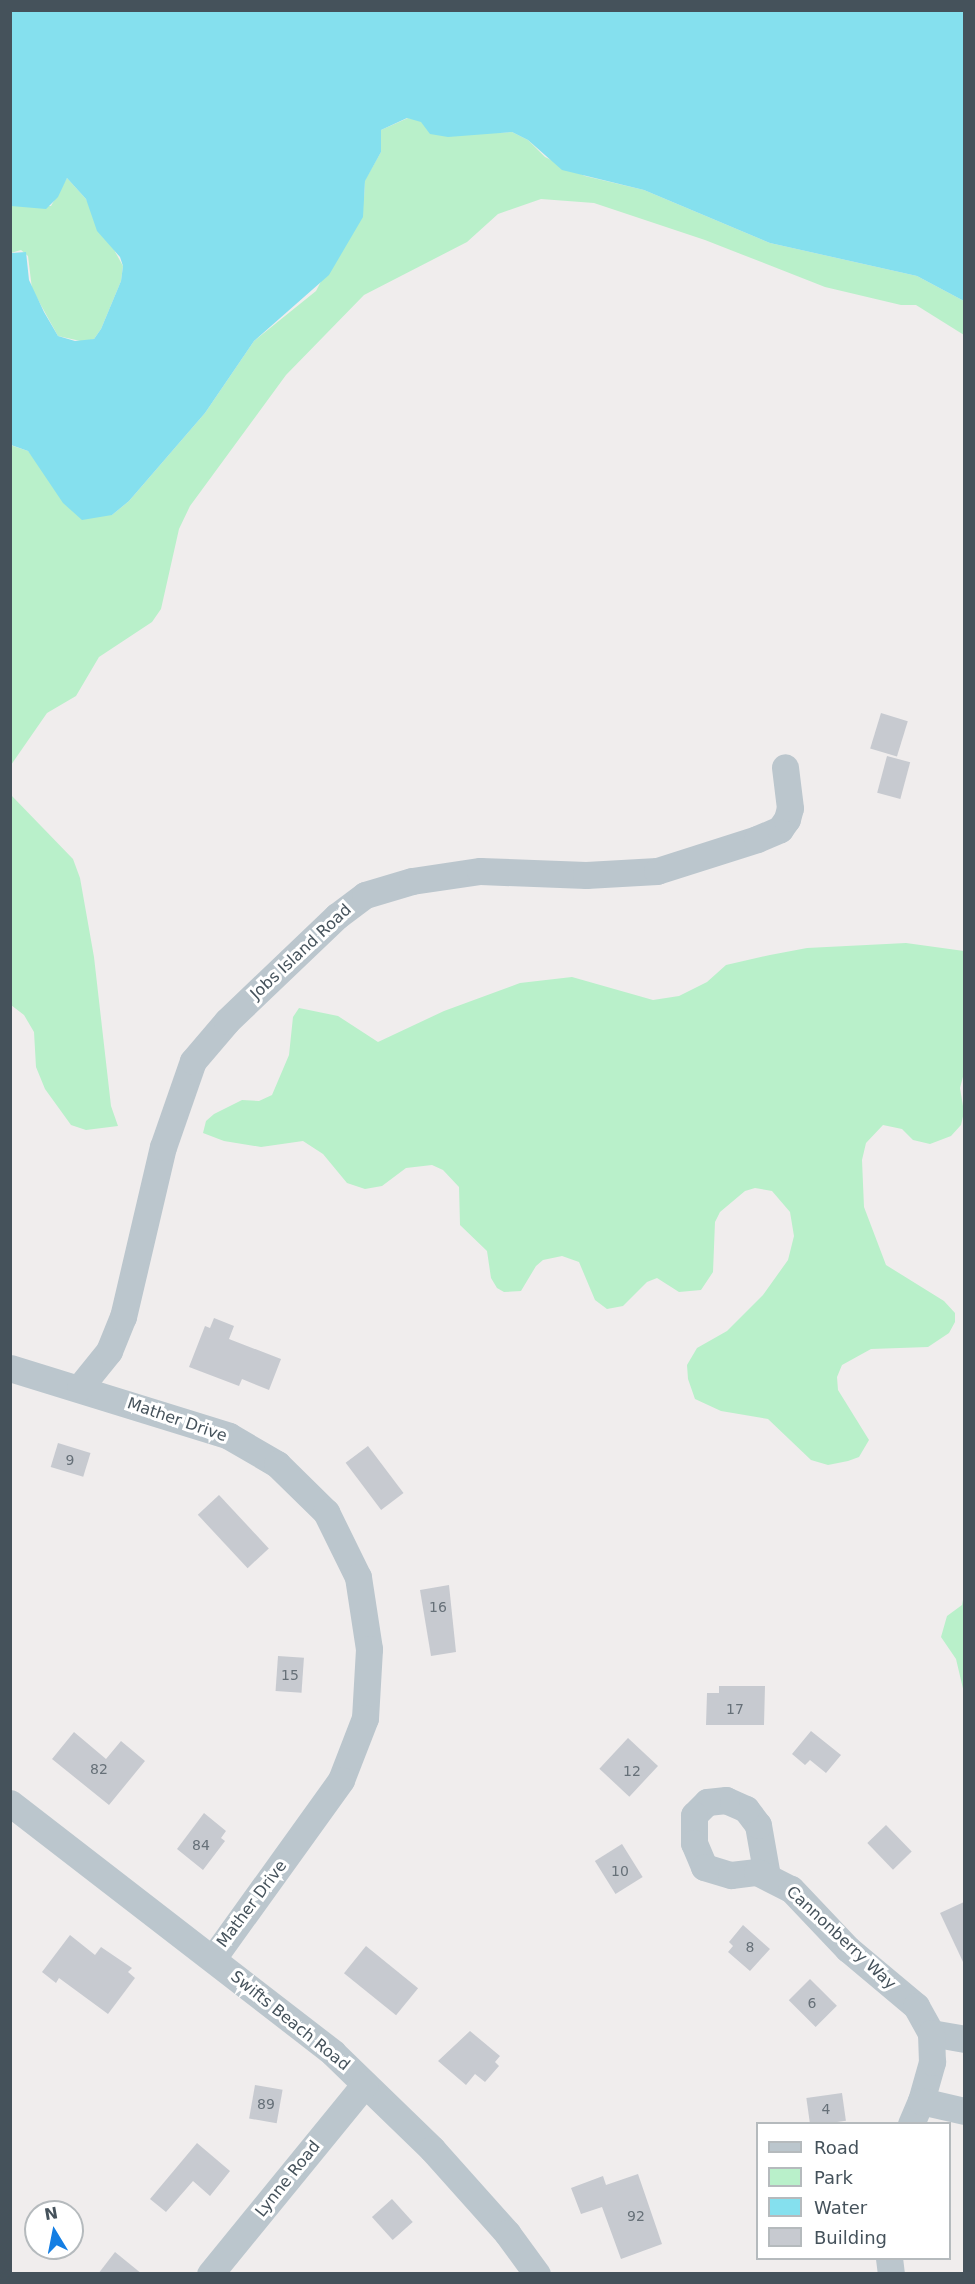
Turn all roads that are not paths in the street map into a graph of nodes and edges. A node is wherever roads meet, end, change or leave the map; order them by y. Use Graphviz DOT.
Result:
graph roads {
  1 [pos="785,767"];
  2 [pos="10,1368"];
  3 [pos="80,1387"];
  4 [pos="10,1803"];
  5 [pos="767,1876"];
  6 [pos="213,1958"];
  7 [pos="931,2033"];
  8 [pos="964,2039"];
  9 [pos="365,2084"];
  10 [pos="964,2111"];
  11 [pos="916,2112"];
  12 [pos="210,2274"];
  13 [pos="537,2274"];
  1 -- 3 [label="street, Jobs Island Road"];
  2 -- 3 [label="street, Mather Drive"];
  3 -- 6 [label="street, Mather Drive"];
  4 -- 6 [label="street, Swifts Beach Road"];
  5 -- 7 [label="street, Cannonberry Way"];
  6 -- 9 [label="street, Swifts Beach Road"];
  7 -- 8 [label="street"];
  7 -- 11 [label="street, Cannonberry Way"];
  9 -- 12 [label="street, Lynne Road"];
  9 -- 13 [label="street, Swifts Beach Road"];
  10 -- 11 [label="street, Cannonberry Way"];
}
